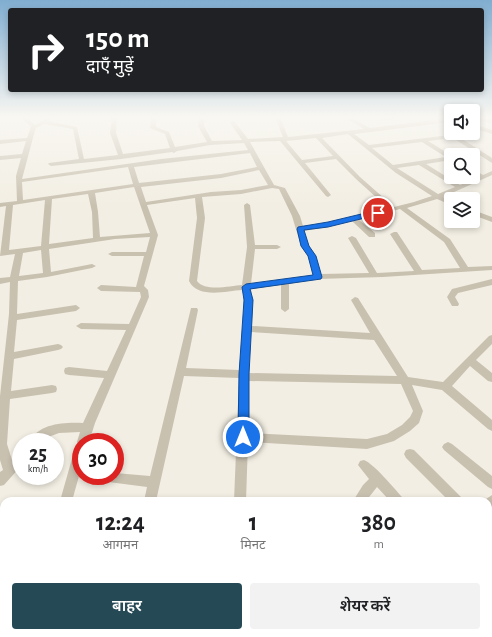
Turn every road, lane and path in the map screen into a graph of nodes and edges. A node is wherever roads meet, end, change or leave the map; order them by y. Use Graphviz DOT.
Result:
graph roads {
  1 [pos="27,147"];
  2 [pos="79,147"];
  3 [pos="118,147"];
  4 [pos="172,147"];
  5 [pos="193,147"];
  6 [pos="249,147"];
  7 [pos="289,147"];
  8 [pos="327,147"];
  9 [pos="369,147"];
  10 [pos="433,147"];
  11 [pos="470,147"];
  12 [pos="174,151"];
  13 [pos="252,151"];
  14 [pos="444,154"];
  15 [pos="24,156"];
  16 [pos="337,157"];
  17 [pos="0,158"];
  18 [pos="121,158"];
  19 [pos="444,159"];
  20 [pos="82,161"];
  21 [pos="492,161"];
  22 [pos="301,162"];
  23 [pos="421,162"];
  24 [pos="51,164"];
  25 [pos="131,166"];
  26 [pos="392,167"];
  27 [pos="261,168"];
  28 [pos="492,172"];
  29 [pos="480,175"];
  30 [pos="483,177"];
  31 [pos="19,181"];
  32 [pos="137,185"];
  33 [pos="272,186"];
  34 [pos="460,188"];
  35 [pos="91,192"];
  36 [pos="328,195"];
  37 [pos="198,196"];
  38 [pos="435,196"];
  39 [pos="50,198"];
  40 [pos="444,200"];
  41 [pos="20,202"];
  42 [pos="10,204"];
  43 [pos="143,204"];
  44 [pos="0,205"];
  45 [pos="247,205"];
  46 [pos="401,207"];
  47 [pos="393,209"];
  48 [pos="480,215"];
  49 [pos="353,218"];
  50 [pos="492,220"];
  51 [pos="300,229"];
  52 [pos="394,234"];
  53 [pos="154,235"];
  54 [pos="372,235"];
  55 [pos="352,238"];
  56 [pos="97,240"];
  57 [pos="251,247"];
  58 [pos="277,247"];
  59 [pos="45,248"];
  60 [pos="20,252"];
  61 [pos="3,254"];
  62 [pos="112,254"];
  63 [pos="148,254"];
  64 [pos="92,266"];
  65 [pos="492,268"];
  66 [pos="465,269"];
  67 [pos="420,273"];
  68 [pos="47,274"];
  69 [pos="374,275"];
  70 [pos="318,277"];
  71 [pos="14,279"];
  72 [pos="0,281"];
  73 [pos="285,281"];
  74 [pos="492,282"];
  75 [pos="246,287"];
  76 [pos="101,288"];
  77 [pos="144,290"];
  78 [pos="355,300"];
  79 [pos="455,304"];
  80 [pos="76,308"];
  81 [pos="285,309"];
  82 [pos="194,310"];
  83 [pos="12,318"];
  84 [pos="80,326"];
  85 [pos="132,327"];
  86 [pos="246,329"];
  87 [pos="377,337"];
  88 [pos="492,338"];
  89 [pos="58,347"];
  90 [pos="9,356"];
  91 [pos="470,362"];
  92 [pos="69,371"];
  93 [pos="180,372"];
  94 [pos="110,375"];
  95 [pos="244,376"];
  96 [pos="492,378"];
  97 [pos="405,380"];
  98 [pos="445,386"];
  99 [pos="52,389"];
  100 [pos="6,396"];
  101 [pos="492,426"];
  102 [pos="87,428"];
  103 [pos="46,433"];
  104 [pos="86,433"];
  105 [pos="243,437"];
  106 [pos="448,447"];
  107 [pos="410,454"];
  108 [pos="364,465"];
  109 [pos="12,469"];
  110 [pos="10,471"];
  111 [pos="124,479"];
  112 [pos="378,479"];
  113 [pos="0,481"];
  114 [pos="154,482"];
  115 [pos="492,483"];
  116 [pos="73,485"];
  117 [pos="68,497"];
  118 [pos="151,497"];
  119 [pos="240,497"];
  120 [pos="362,497"];
  121 [pos="394,497"];
  122 [pos="453,497"];
  1 -- 15 [label="street"];
  2 -- 20 [label="street"];
  3 -- 18 [label="street"];
  4 -- 12 [label="street"];
  5 -- 12 [label="street"];
  6 -- 13 [label="street"];
  7 -- 22 [label="street"];
  8 -- 16 [label="street"];
  9 -- 26 [label="street"];
  10 -- 14 [label="street"];
  11 -- 21 [label="street"];
  12 -- 18 [label="street"];
  13 -- 25 [label="street"];
  13 -- 27 [label="street"];
  15 -- 17 [label="street"];
  15 -- 31 [label="street"];
  16 -- 22 [label="street"];
  16 -- 47 [label="street"];
  18 -- 20 [label="street"];
  19 -- 23 [label="street"];
  20 -- 24 [label="street"];
  22 -- 36 [label="street"];
  23 -- 26 [label="street"];
  23 -- 34 [label="street"];
  25 -- 31 [label="street"];
  25 -- 32 [label="street"];
  26 -- 38 [label="street"];
  27 -- 32 [label="street"];
  27 -- 33 [label="street"];
  28 -- 30 [label="street"];
  29 -- 30 [label="street"];
  30 -- 34 [label="street"];
  31 -- 41 [label="street"];
  32 -- 35 [label="street"];
  32 -- 43 [label="street"];
  33 -- 37 [label="street"];
  33 -- 51 [label="street"];
  34 -- 38 [label="street"];
  35 -- 39 [label="street"];
  35 -- 56 [label="street"];
  37 -- 43 [label="street"];
  37 -- 75 [label="street"];
  38 -- 40 [label="street"];
  38 -- 46 [label="street"];
  39 -- 41 [label="street"];
  39 -- 59 [label="street"];
  41 -- 42 [label="street"];
  42 -- 44 [label="street"];
  42 -- 61 [label="street"];
  43 -- 53 [label="street"];
  45 -- 57 [label="street"];
  46 -- 47 [label="street"];
  46 -- 66 [label="street"];
  47 -- 49 [label="street"];
  48 -- 50 [label="street"];
  49 -- 51 [label="street"];
  49 -- 54 [label="street"];
  51 -- 70 [label="street"];
  52 -- 67 [label="street"];
  53 -- 56 [label="street"];
  53 -- 63 [label="street"];
  55 -- 69 [label="street"];
  56 -- 59 [label="street"];
  57 -- 58 [label="street"];
  57 -- 75 [label="street"];
  59 -- 60 [label="street"];
  59 -- 68 [label="street"];
  60 -- 61 [label="street"];
  60 -- 71 [label="street"];
  62 -- 63 [label="street"];
  63 -- 77 [label="street"];
  64 -- 68 [label="street"];
  65 -- 66 [label="street"];
  66 -- 67 [label="street"];
  67 -- 69 [label="street"];
  68 -- 71 [label="street"];
  69 -- 70 [label="street"];
  70 -- 73 [label="street"];
  71 -- 72 [label="street"];
  71 -- 83 [label="street"];
  73 -- 75 [label="street"];
  73 -- 81 [label="street"];
  74 -- 79 [label="street"];
  75 -- 86 [label="street"];
  76 -- 77 [label="street"];
  77 -- 85 [label="street"];
  78 -- 87 [label="street"];
  80 -- 83 [label="street"];
  82 -- 93 [label="street"];
  83 -- 90 [label="street"];
  84 -- 85 [label="street"];
  85 -- 94 [label="street"];
  86 -- 87 [label="street"];
  86 -- 95 [label="street"];
  87 -- 97 [label="street"];
  88 -- 91 [label="street"];
  89 -- 90 [label="street"];
  90 -- 100 [label="street"];
  91 -- 96 [label="street"];
  91 -- 98 [label="street"];
  92 -- 94 [label="street"];
  93 -- 95 [label="street"];
  93 -- 114 [label="street"];
  94 -- 102 [label="street"];
  95 -- 97 [label="street"];
  95 -- 105 [label="street"];
  97 -- 98 [label="street"];
  97 -- 105 [label="street"];
  98 -- 101 [label="street"];
  99 -- 100 [label="street"];
  100 -- 110 [label="street"];
  102 -- 103 [label="street"];
  102 -- 104 [label="street"];
  105 -- 119 [label="street"];
  106 -- 115 [label="street"];
  107 -- 122 [label="street"];
  108 -- 112 [label="street"];
  109 -- 110 [label="street"];
  110 -- 113 [label="street"];
  111 -- 114 [label="street"];
  112 -- 120 [label="street"];
  112 -- 121 [label="street"];
  114 -- 118 [label="street"];
  116 -- 117 [label="street"];
}
